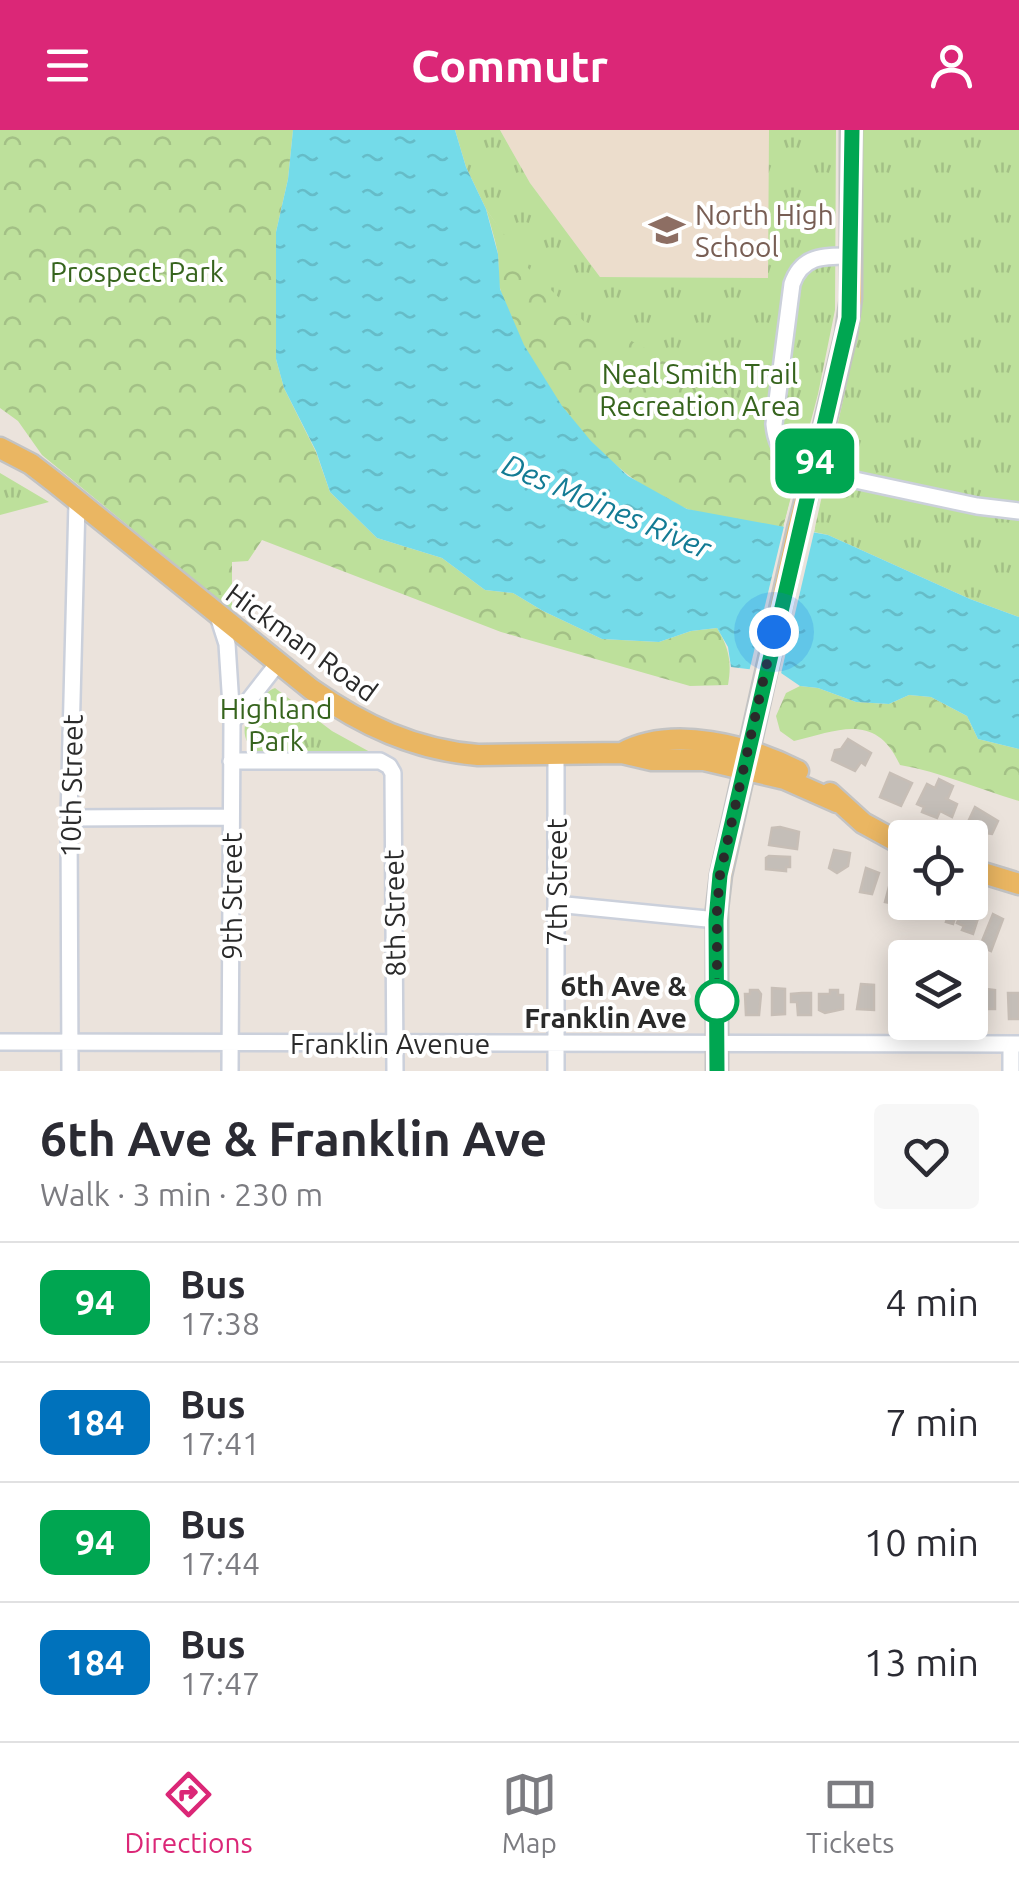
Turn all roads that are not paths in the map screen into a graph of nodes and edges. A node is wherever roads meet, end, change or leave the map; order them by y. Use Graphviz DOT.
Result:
graph roads {
  1 [pos="852,130"];
  2 [pos="851,256"];
  3 [pos="0,448"];
  4 [pos="76,502"];
  5 [pos="1019,511"];
  6 [pos="218,616"];
  7 [pos="278,663"];
  8 [pos="232,722"];
  9 [pos="556,754"];
  10 [pos="746,759"];
  11 [pos="231,762"];
  12 [pos="69,818"];
  13 [pos="231,818"];
  14 [pos="888,837"];
  15 [pos="988,875"];
  16 [pos="1019,884"];
  17 [pos="556,904"];
  18 [pos="716,920"];
  19 [pos="0,1042"];
  20 [pos="70,1042"];
  21 [pos="230,1042"];
  22 [pos="395,1043"];
  23 [pos="717,1043"];
  24 [pos="556,1044"];
  25 [pos="1015,1044"];
  26 [pos="70,1071"];
  27 [pos="230,1071"];
  28 [pos="396,1071"];
  29 [pos="556,1071"];
  30 [pos="717,1071"];
  31 [pos="1011,1071"];
  1 -- 2 [label="main road"];
  2 -- 5 [label="street"];
  2 -- 10 [label="main road, bridge"];
  3 -- 4 [label="main road, Hickman Road"];
  4 -- 6 [label="main road, Hickman Road"];
  4 -- 12 [label="street, 10th Street"];
  6 -- 7 [label="main road, Hickman Road"];
  6 -- 8 [label="street, 9th Street"];
  7 -- 8 [label="street"];
  7 -- 9 [label="main road, Hickman Road"];
  8 -- 11 [label="street, 9th Street"];
  9 -- 10 [label="main road, Hickman Road"];
  9 -- 17 [label="street, 7th Street"];
  10 -- 14 [label="main road, Hickman Road"];
  10 -- 18 [label="main road"];
  11 -- 13 [label="street, 9th Street"];
  11 -- 22 [label="street, 8th Street"];
  12 -- 13 [label="street"];
  12 -- 20 [label="street, 10th Street"];
  13 -- 21 [label="street, 9th Street"];
  15 -- 16 [label="main road"];
  17 -- 18 [label="street"];
  17 -- 24 [label="street, 7th Street"];
  18 -- 23 [label="main road"];
  19 -- 20 [label="street, Franklin Avenue"];
  20 -- 21 [label="street, Franklin Avenue"];
  20 -- 26 [label="street, 10th Street"];
  21 -- 22 [label="street, Franklin Avenue"];
  21 -- 27 [label="street, 9th Street"];
  22 -- 24 [label="street, Franklin Avenue"];
  22 -- 28 [label="street, 8th Street"];
  23 -- 24 [label="street, Franklin Avenue"];
  23 -- 25 [label="street, Franklin Avenue"];
  23 -- 30 [label="main road"];
  24 -- 29 [label="street, 7th Street"];
  25 -- 31 [label="street"];
}
